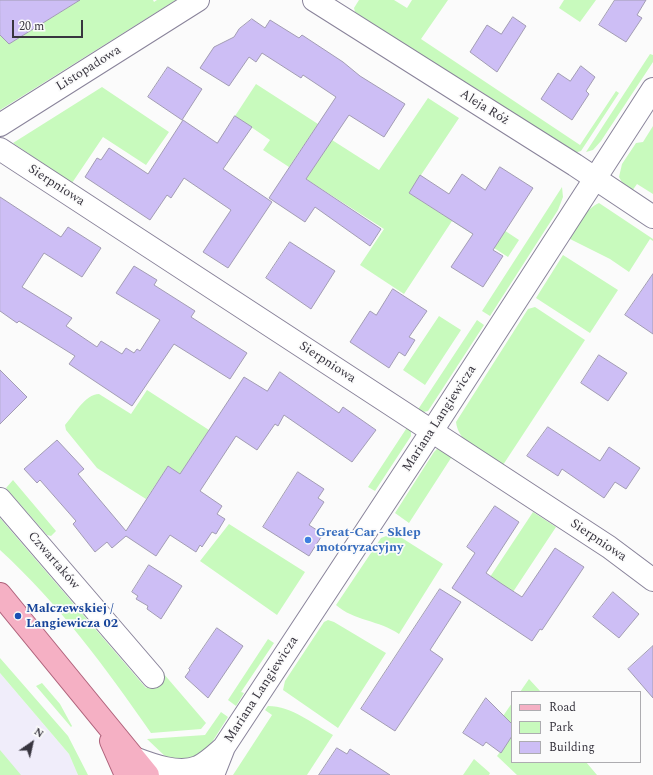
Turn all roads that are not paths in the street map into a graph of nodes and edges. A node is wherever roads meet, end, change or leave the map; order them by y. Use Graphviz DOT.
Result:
graph roads {
  1 [pos="198,0"];
  2 [pos="314,0"];
  3 [pos="653,89"];
  4 [pos="0,124"];
  5 [pos="0,149"];
  6 [pos="595,178"];
  7 [pos="653,217"];
  8 [pos="432,431"];
  9 [pos="0,499"];
  10 [pos="653,580"];
  11 [pos="0,594"];
  12 [pos="153,677"];
  13 [pos="224,747"];
  14 [pos="130,766"];
  15 [pos="148,775"];
  16 [pos="213,775"];
  1 -- 4 [label="street, Listopadowa"];
  2 -- 6 [label="street, Aleja Róż"];
  3 -- 6 [label="street, Mariana Langiewicza"];
  5 -- 8 [label="street, Sierpniowa"];
  6 -- 7 [label="street, Aleja Róż"];
  6 -- 8 [label="street, Mariana Langiewicza"];
  8 -- 10 [label="street, Sierpniowa"];
  8 -- 13 [label="street, Mariana Langiewicza"];
  9 -- 12 [label="street, Czwartaków"];
  11 -- 14 [label="main road"];
  13 -- 14 [label="street, Mariana Langiewicza"];
  13 -- 16 [label="street, Mariana Langiewicza"];
  14 -- 15 [label="main road"];
}
